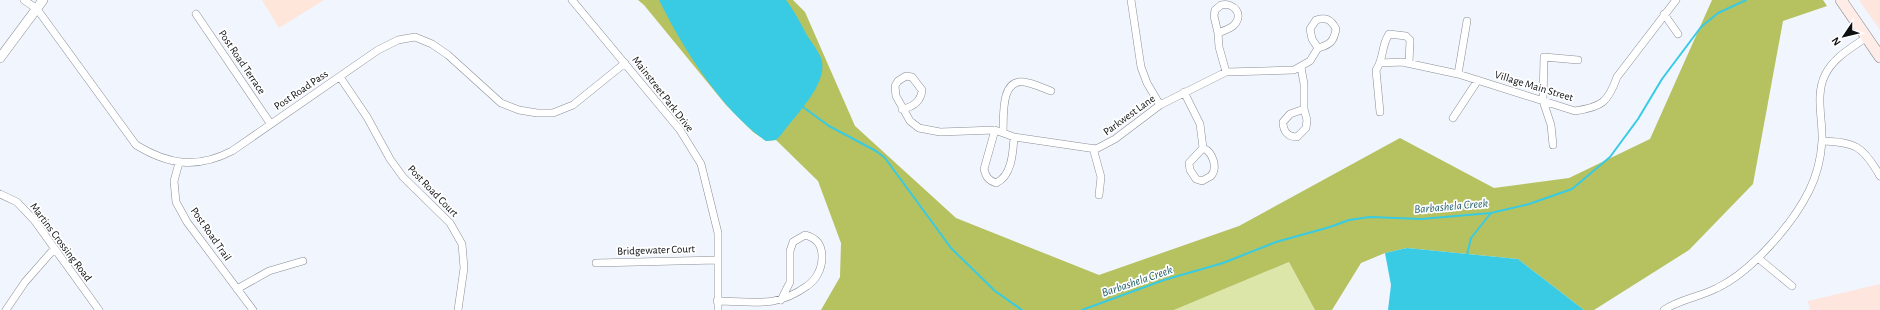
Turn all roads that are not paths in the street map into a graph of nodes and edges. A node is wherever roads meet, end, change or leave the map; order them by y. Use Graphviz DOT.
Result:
graph roads {
  1 [pos="24,0"];
  2 [pos="43,0"];
  3 [pos="572,0"];
  4 [pos="1131,0"];
  5 [pos="1676,0"];
  6 [pos="1841,0"];
  7 [pos="37,9"];
  8 [pos="196,14"];
  9 [pos="1664,14"];
  10 [pos="1467,21"];
  11 [pos="1218,33"];
  12 [pos="1678,34"];
  13 [pos="1867,37"];
  14 [pos="1318,48"];
  15 [pos="1880,57"];
  16 [pos="0,58"];
  17 [pos="1578,60"];
  18 [pos="625,63"];
  19 [pos="1381,63"];
  20 [pos="1409,63"];
  21 [pos="1301,67"];
  22 [pos="1226,72"];
  23 [pos="1458,74"];
  24 [pos="340,76"];
  25 [pos="1478,80"];
  26 [pos="1051,91"];
  27 [pos="1184,92"];
  28 [pos="1543,101"];
  29 [pos="1160,105"];
  30 [pos="902,109"];
  31 [pos="1304,109"];
  32 [pos="1380,112"];
  33 [pos="1453,118"];
  34 [pos="270,123"];
  35 [pos="995,130"];
  36 [pos="1003,132"];
  37 [pos="1014,137"];
  38 [pos="1822,141"];
  39 [pos="1553,145"];
  40 [pos="1093,148"];
  41 [pos="1203,148"];
  42 [pos="179,162"];
  43 [pos="1880,176"];
  44 [pos="0,194"];
  45 [pos="1099,195"];
  46 [pos="54,249"];
  47 [pos="1758,258"];
  48 [pos="717,260"];
  49 [pos="303,261"];
  50 [pos="596,263"];
  51 [pos="1792,286"];
  52 [pos="237,289"];
  53 [pos="781,300"];
  54 [pos="717,301"];
  55 [pos="6,310"];
  56 [pos="98,310"];
  57 [pos="253,310"];
  58 [pos="458,310"];
  59 [pos="718,310"];
  60 [pos="1664,310"];
  1 -- 7 [label="street, Post Road Pass"];
  2 -- 7 [label="street"];
  3 -- 18 [label="street, Mainstreet Park Drive"];
  4 -- 29 [label="street"];
  5 -- 9 [label="street, Village Main Street"];
  6 -- 13 [label="main road"];
  7 -- 16 [label="street"];
  7 -- 42 [label="street, Post Road Pass"];
  8 -- 34 [label="street, Post Road Terrace"];
  9 -- 12 [label="street"];
  9 -- 28 [label="street, Village Main Street"];
  10 -- 23 [label="street"];
  11 -- 22 [label="street"];
  13 -- 15 [label="main road"];
  13 -- 38 [label="street"];
  14 -- 21 [label="street"];
  17 -- 28 [label="street"];
  18 -- 24 [label="street, Post Road Pass"];
  18 -- 48 [label="street, Mainstreet Park Drive"];
  19 -- 20 [label="street, Village Main Street"];
  19 -- 20 [label="street"];
  19 -- 32 [label="street"];
  20 -- 23 [label="street, Village Main Street"];
  21 -- 22 [label="street, Parkwest Lane"];
  21 -- 31 [label="street"];
  22 -- 27 [label="street, Parkwest Lane"];
  23 -- 25 [label="street, Village Main Street"];
  24 -- 34 [label="street, Post Road Pass"];
  24 -- 58 [label="street, Post Road Court"];
  25 -- 28 [label="street, Village Main Street"];
  25 -- 33 [label="street"];
  26 -- 36 [label="street"];
  27 -- 29 [label="street, Parkwest Lane"];
  27 -- 41 [label="street"];
  28 -- 39 [label="street"];
  29 -- 40 [label="street, Parkwest Lane"];
  30 -- 30 [label="street, Parkwest Lane"];
  30 -- 35 [label="street, Parkwest Lane"];
  34 -- 42 [label="street, Post Road Pass"];
  35 -- 36 [label="street, Parkwest Lane"];
  35 -- 37 [label="street"];
  36 -- 37 [label="street, Parkwest Lane"];
  37 -- 40 [label="street, Parkwest Lane"];
  38 -- 43 [label="street"];
  38 -- 47 [label="street"];
  40 -- 45 [label="street"];
  41 -- 41 [label="street"];
  42 -- 52 [label="street, Post Road Trail"];
  44 -- 46 [label="street, Martins Crossing Road"];
  46 -- 55 [label="street"];
  46 -- 56 [label="street, Martins Crossing Road"];
  47 -- 51 [label="street"];
  47 -- 60 [label="street"];
  48 -- 50 [label="street, Bridgewater Court"];
  48 -- 54 [label="street, Mainstreet Park Drive"];
  49 -- 52 [label="street"];
  52 -- 57 [label="street, Post Road Trail"];
  53 -- 53 [label="street"];
  53 -- 54 [label="street"];
  54 -- 59 [label="street, Mainstreet Park Drive"];
}
